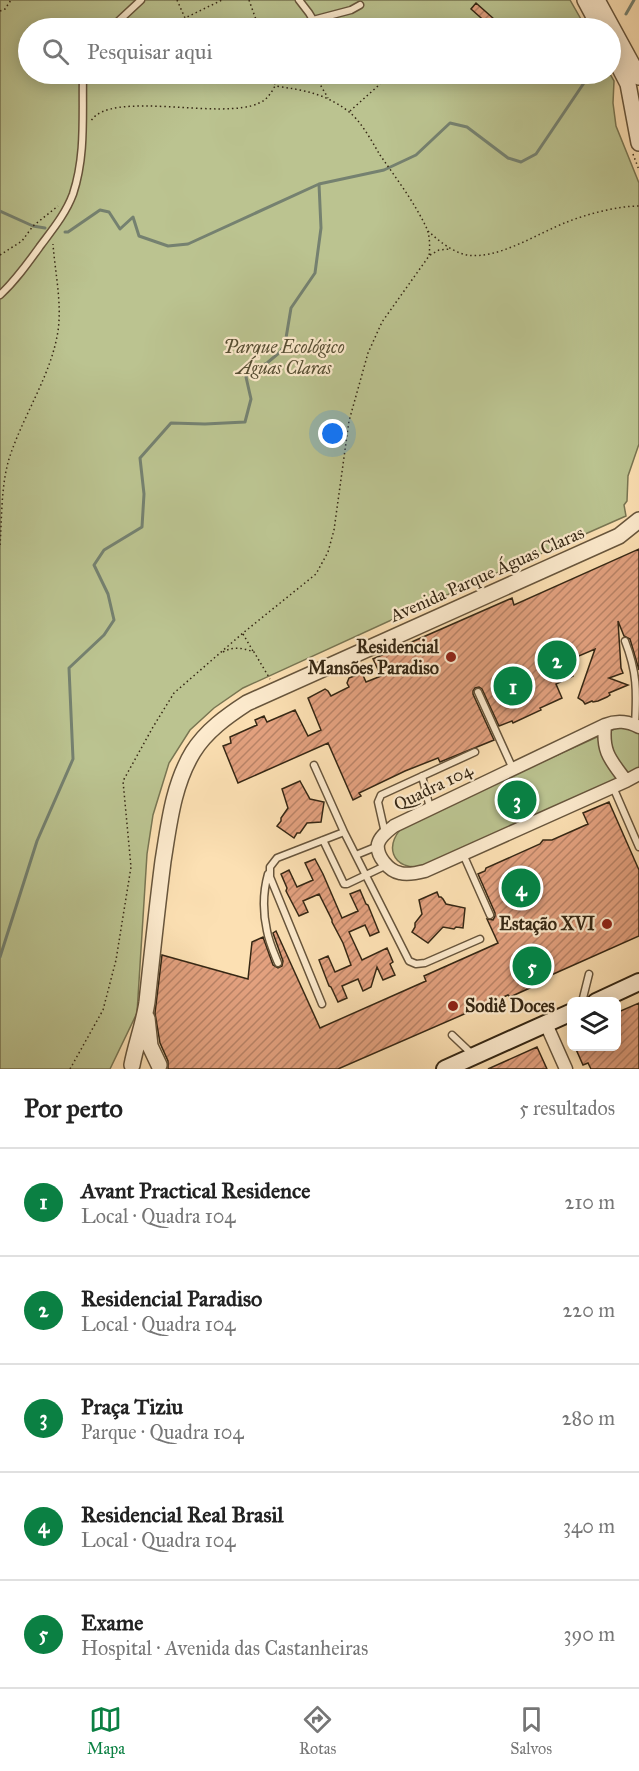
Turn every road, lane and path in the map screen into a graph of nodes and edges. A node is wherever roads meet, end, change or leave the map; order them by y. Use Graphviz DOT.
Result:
graph roads {
  1 [pos="11,0"];
  2 [pos="141,0"];
  3 [pos="177,0"];
  4 [pos="222,0"];
  5 [pos="249,0"];
  6 [pos="299,0"];
  7 [pos="585,0"];
  8 [pos="597,0"];
  9 [pos="360,5"];
  10 [pos="0,11"];
  11 [pos="122,18"];
  12 [pos="255,18"];
  13 [pos="312,18"];
  14 [pos="321,18"];
  15 [pos="595,18"];
  16 [pos="607,18"];
  17 [pos="621,44"];
  18 [pos="621,71"];
  19 [pos="639,77"];
  20 [pos="83,84"];
  21 [pos="320,84"];
  22 [pos="380,84"];
  23 [pos="275,86"];
  24 [pos="328,98"];
  25 [pos="350,112"];
  26 [pos="637,123"];
  27 [pos="90,125"];
  28 [pos="639,143"];
  29 [pos="73,194"];
  30 [pos="639,206"];
  31 [pos="427,230"];
  32 [pos="52,242"];
  33 [pos="453,249"];
  34 [pos="0,255"];
  35 [pos="429,256"];
  36 [pos="0,295"];
  37 [pos="639,520"];
  38 [pos="639,533"];
  39 [pos="619,536"];
  40 [pos="0,545"];
  41 [pos="243,633"];
  42 [pos="624,641"];
  43 [pos="254,652"];
  44 [pos="219,654"];
  45 [pos="276,691"];
  46 [pos="478,692"];
  47 [pos="605,724"];
  48 [pos="637,726"];
  49 [pos="475,752"];
  50 [pos="314,765"];
  51 [pos="513,769"];
  52 [pos="639,774"];
  53 [pos="423,776"];
  54 [pos="626,781"];
  55 [pos="613,787"];
  56 [pos="430,808"];
  57 [pos="344,832"];
  58 [pos="385,833"];
  59 [pos="323,840"];
  60 [pos="375,847"];
  61 [pos="639,847"];
  62 [pos="463,854"];
  63 [pos="356,855"];
  64 [pos="384,866"];
  65 [pos="269,870"];
  66 [pos="366,874"];
  67 [pos="490,915"];
  68 [pos="480,939"];
  69 [pos="278,963"];
  70 [pos="589,974"];
  71 [pos="639,982"];
  72 [pos="583,997"];
  73 [pos="607,997"];
  74 [pos="322,1004"];
  75 [pos="146,1006"];
  76 [pos="567,1014"];
  77 [pos="546,1024"];
  78 [pos="452,1035"];
  79 [pos="474,1056"];
  80 [pos="131,1067"];
  81 [pos="160,1067"];
  82 [pos="70,1069"];
  83 [pos="445,1069"];
  84 [pos="566,1069"];
  1 -- 10 [label="path"];
  2 -- 11 [label="lane"];
  3 -- 4 [label="path"];
  5 -- 12 [label="path"];
  6 -- 13 [label="lane"];
  7 -- 15 [label="street"];
  8 -- 16 [label="street"];
  9 -- 14 [label="lane"];
  17 -- 19 [label="street"];
  18 -- 26 [label="street"];
  20 -- 29 [label="lane"];
  21 -- 24 [label="path"];
  22 -- 25 [label="path"];
  23 -- 24 [label="path"];
  23 -- 27 [label="path"];
  24 -- 25 [label="path"];
  25 -- 31 [label="path"];
  26 -- 28 [label="street"];
  29 -- 34 [label="path"];
  29 -- 36 [label="lane"];
  30 -- 33 [label="path"];
  31 -- 33 [label="path"];
  31 -- 35 [label="path"];
  32 -- 40 [label="path"];
  33 -- 35 [label="path"];
  35 -- 41 [label="path"];
  37 -- 39 [label="street, Avenida Parque Águas Claras"];
  38 -- 39 [label="street, Avenida Parque Águas Claras"];
  39 -- 45 [label="street, Avenida Parque Águas Claras"];
  41 -- 43 [label="path"];
  41 -- 44 [label="path"];
  42 -- 48 [label="lane"];
  43 -- 44 [label="path"];
  43 -- 45 [label="path"];
  44 -- 82 [label="path"];
  45 -- 75 [label="street, Avenida Parque Águas Claras"];
  46 -- 51 [label="lane"];
  47 -- 48 [label="street, Quadra 104"];
  47 -- 51 [label="street, Quadra 104"];
  47 -- 54 [label="street"];
  49 -- 53 [label="lane"];
  50 -- 57 [label="lane"];
  51 -- 56 [label="street, Quadra 104"];
  52 -- 54 [label="street"];
  53 -- 56 [label="lane"];
  53 -- 58 [label="lane"];
  54 -- 55 [label="street"];
  55 -- 61 [label="lane"];
  55 -- 62 [label="street"];
  56 -- 58 [label="street, Quadra 104"];
  57 -- 59 [label="lane"];
  57 -- 63 [label="lane"];
  58 -- 60 [label="street, Quadra 104"];
  59 -- 65 [label="lane"];
  59 -- 66 [label="lane"];
  60 -- 63 [label="lane"];
  60 -- 64 [label="street"];
  62 -- 64 [label="street"];
  62 -- 67 [label="lane"];
  63 -- 66 [label="lane"];
  64 -- 66 [label="lane"];
  65 -- 69 [label="lane"];
  65 -- 74 [label="lane"];
  66 -- 68 [label="lane"];
  70 -- 72 [label="lane"];
  71 -- 73 [label="main road"];
  75 -- 80 [label="street, Avenida Parque Águas Claras"];
  75 -- 81 [label="street, Avenida Parque Águas Claras"];
  76 -- 77 [label="main road"];
  77 -- 79 [label="main road"];
  77 -- 84 [label="street"];
  78 -- 79 [label="lane"];
  79 -- 83 [label="main road"];
  80 -- 81 [label="street"];
}
